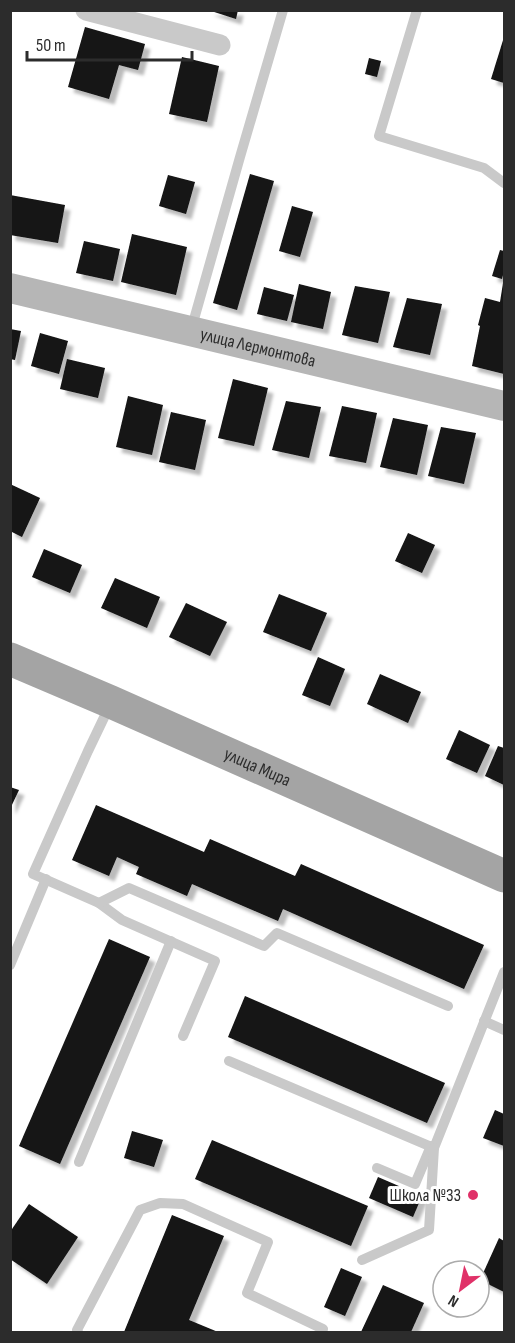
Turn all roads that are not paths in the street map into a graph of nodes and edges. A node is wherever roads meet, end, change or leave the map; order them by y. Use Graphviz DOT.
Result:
graph roads {
  1 [pos="86,10"];
  2 [pos="284,10"];
  3 [pos="417,10"];
  4 [pos="220,45"];
  5 [pos="504,183"];
  6 [pos="10,288"];
  7 [pos="191,331"];
  8 [pos="504,406"];
  9 [pos="10,659"];
  10 [pos="111,702"];
  11 [pos="504,876"];
  12 [pos="46,879"];
  13 [pos="99,903"];
  14 [pos="171,941"];
  15 [pos="10,965"];
  16 [pos="504,972"];
  17 [pos="448,1006"];
  18 [pos="484,1021"];
  19 [pos="504,1030"];
  20 [pos="183,1036"];
  21 [pos="229,1061"];
  22 [pos="433,1147"];
  23 [pos="80,1162"];
  24 [pos="377,1168"];
  25 [pos="362,1260"];
  26 [pos="78,1332"];
  27 [pos="321,1332"];
  1 -- 4 [label="street"];
  2 -- 7 [label="lane"];
  3 -- 5 [label="lane"];
  6 -- 7 [label="main road, улица Лермонтова"];
  7 -- 8 [label="main road, улица Лермонтова"];
  9 -- 10 [label="main road, улица Мира"];
  10 -- 11 [label="main road, улица Мира"];
  10 -- 12 [label="lane"];
  12 -- 13 [label="lane"];
  12 -- 15 [label="lane"];
  13 -- 14 [label="lane"];
  13 -- 17 [label="lane"];
  14 -- 20 [label="lane"];
  14 -- 23 [label="lane"];
  16 -- 18 [label="lane"];
  18 -- 19 [label="lane"];
  18 -- 22 [label="lane"];
  21 -- 22 [label="lane"];
  22 -- 24 [label="lane"];
  22 -- 25 [label="lane"];
  26 -- 27 [label="lane"];
}
